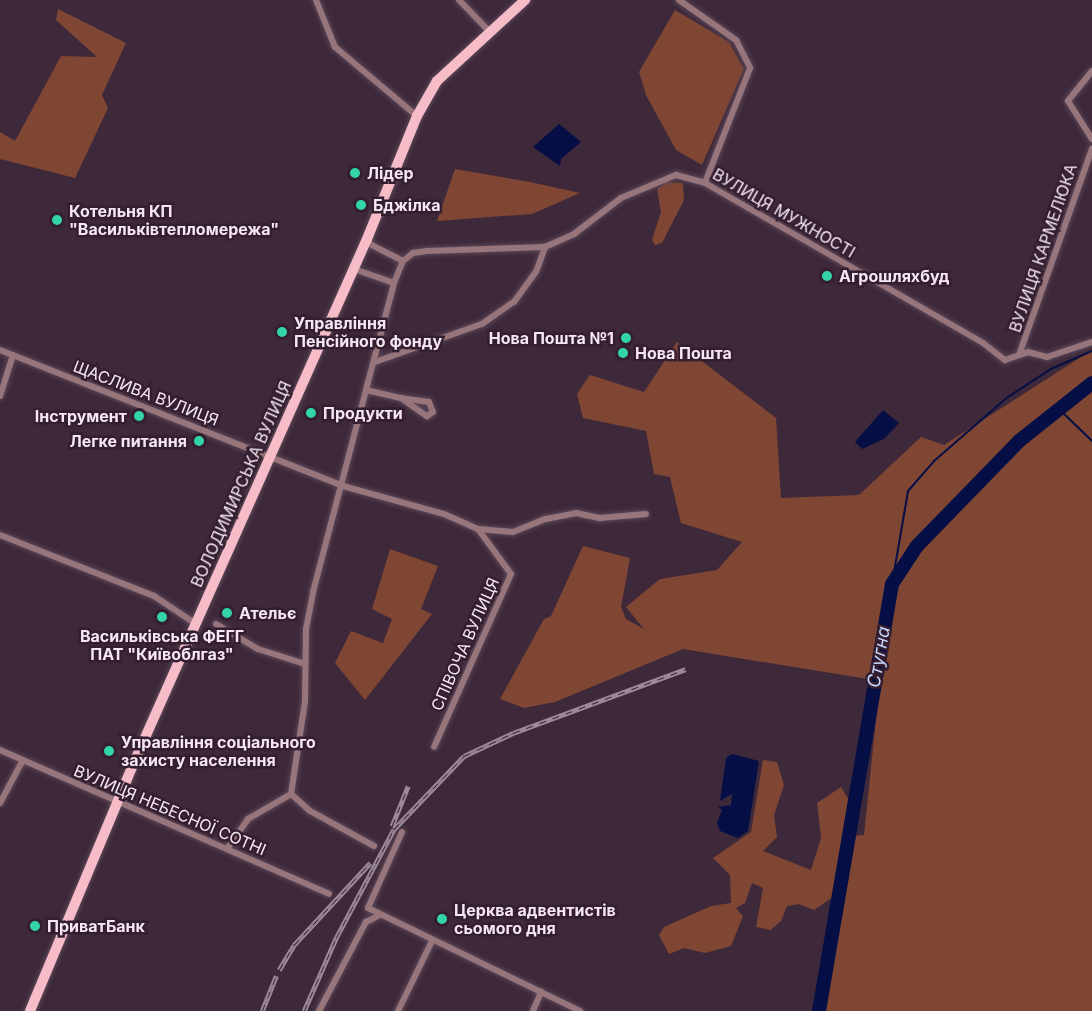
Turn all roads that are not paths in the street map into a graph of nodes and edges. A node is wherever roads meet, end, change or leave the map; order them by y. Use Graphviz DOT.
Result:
graph roads {
  1 [pos="316,0"];
  2 [pos="459,0"];
  3 [pos="525,0"];
  4 [pos="679,0"];
  5 [pos="489,32"];
  6 [pos="1092,71"];
  7 [pos="417,116"];
  8 [pos="1092,139"];
  9 [pos="1092,149"];
  10 [pos="705,183"];
  11 [pos="366,242"];
  12 [pos="545,247"];
  13 [pos="403,261"];
  14 [pos="353,268"];
  15 [pos="394,283"];
  16 [pos="1092,342"];
  17 [pos="0,350"];
  18 [pos="13,355"];
  19 [pos="1019,355"];
  20 [pos="375,362"];
  21 [pos="366,390"];
  22 [pos="0,396"];
  23 [pos="401,398"];
  24 [pos="270,455"];
  25 [pos="343,486"];
  26 [pos="646,514"];
  27 [pos="478,529"];
  28 [pos="0,535"];
  29 [pos="196,624"];
  30 [pos="216,624"];
  31 [pos="305,664"];
  32 [pos="434,747"];
  33 [pos="0,750"];
  34 [pos="23,760"];
  35 [pos="291,794"];
  36 [pos="0,803"];
  37 [pos="117,804"];
  38 [pos="402,832"];
  39 [pos="374,846"];
  40 [pos="227,849"];
  41 [pos="329,894"];
  42 [pos="378,916"];
  43 [pos="432,941"];
  44 [pos="541,992"];
  45 [pos="30,1011"];
  46 [pos="318,1011"];
  47 [pos="398,1011"];
  48 [pos="533,1011"];
  49 [pos="580,1011"];
  1 -- 7 [label="street"];
  2 -- 5 [label="street"];
  3 -- 5 [label="main road, ВОЛОДИМИРСЬКА ВУЛИЦЯ"];
  4 -- 10 [label="street"];
  5 -- 7 [label="main road, ВОЛОДИМИРСЬКА ВУЛИЦЯ"];
  6 -- 8 [label="street"];
  7 -- 11 [label="main road, ВОЛОДИМИРСЬКА ВУЛИЦЯ"];
  9 -- 19 [label="street, ВУЛИЦЯ КАРМЕЛЮКА"];
  10 -- 12 [label="street, ВУЛИЦЯ МУЖНОСТІ"];
  10 -- 19 [label="street, ВУЛИЦЯ МУЖНОСТІ"];
  11 -- 13 [label="street"];
  11 -- 14 [label="main road, ВОЛОДИМИРСЬКА ВУЛИЦЯ"];
  12 -- 13 [label="street, ВУЛИЦЯ МУЖНОСТІ"];
  12 -- 20 [label="street"];
  13 -- 15 [label="street"];
  14 -- 15 [label="street"];
  14 -- 24 [label="main road, ВОЛОДИМИРСЬКА ВУЛИЦЯ"];
  15 -- 20 [label="street"];
  16 -- 19 [label="street"];
  17 -- 18 [label="street, ЩАСЛИВА ВУЛИЦЯ"];
  18 -- 22 [label="street"];
  18 -- 24 [label="street, ЩАСЛИВА ВУЛИЦЯ"];
  20 -- 21 [label="street"];
  21 -- 23 [label="street"];
  21 -- 25 [label="street"];
  23 -- 23 [label="street"];
  24 -- 25 [label="street, СПІВОЧА ВУЛИЦЯ"];
  24 -- 29 [label="main road, ВОЛОДИМИРСЬКА ВУЛИЦЯ"];
  25 -- 27 [label="street, СПІВОЧА ВУЛИЦЯ"];
  25 -- 31 [label="street"];
  26 -- 27 [label="street"];
  27 -- 32 [label="street, СПІВОЧА ВУЛИЦЯ"];
  28 -- 29 [label="street"];
  29 -- 37 [label="main road, ВОЛОДИМИРСЬКА ВУЛИЦЯ"];
  30 -- 31 [label="street"];
  31 -- 35 [label="street"];
  33 -- 34 [label="street, ВУЛИЦЯ НЕБЕСНОЇ СОТНІ"];
  34 -- 36 [label="street"];
  34 -- 37 [label="street, ВУЛИЦЯ НЕБЕСНОЇ СОТНІ"];
  35 -- 39 [label="street"];
  35 -- 40 [label="street"];
  37 -- 40 [label="street, ВУЛИЦЯ НЕБЕСНОЇ СОТНІ"];
  37 -- 45 [label="main road, ВОЛОДИМИРСЬКА ВУЛИЦЯ"];
  38 -- 42 [label="street"];
  40 -- 41 [label="street, ВУЛИЦЯ НЕБЕСНОЇ СОТНІ"];
  42 -- 43 [label="street"];
  42 -- 46 [label="street"];
  43 -- 44 [label="street"];
  43 -- 47 [label="street"];
  44 -- 48 [label="street"];
  44 -- 49 [label="street"];
}
